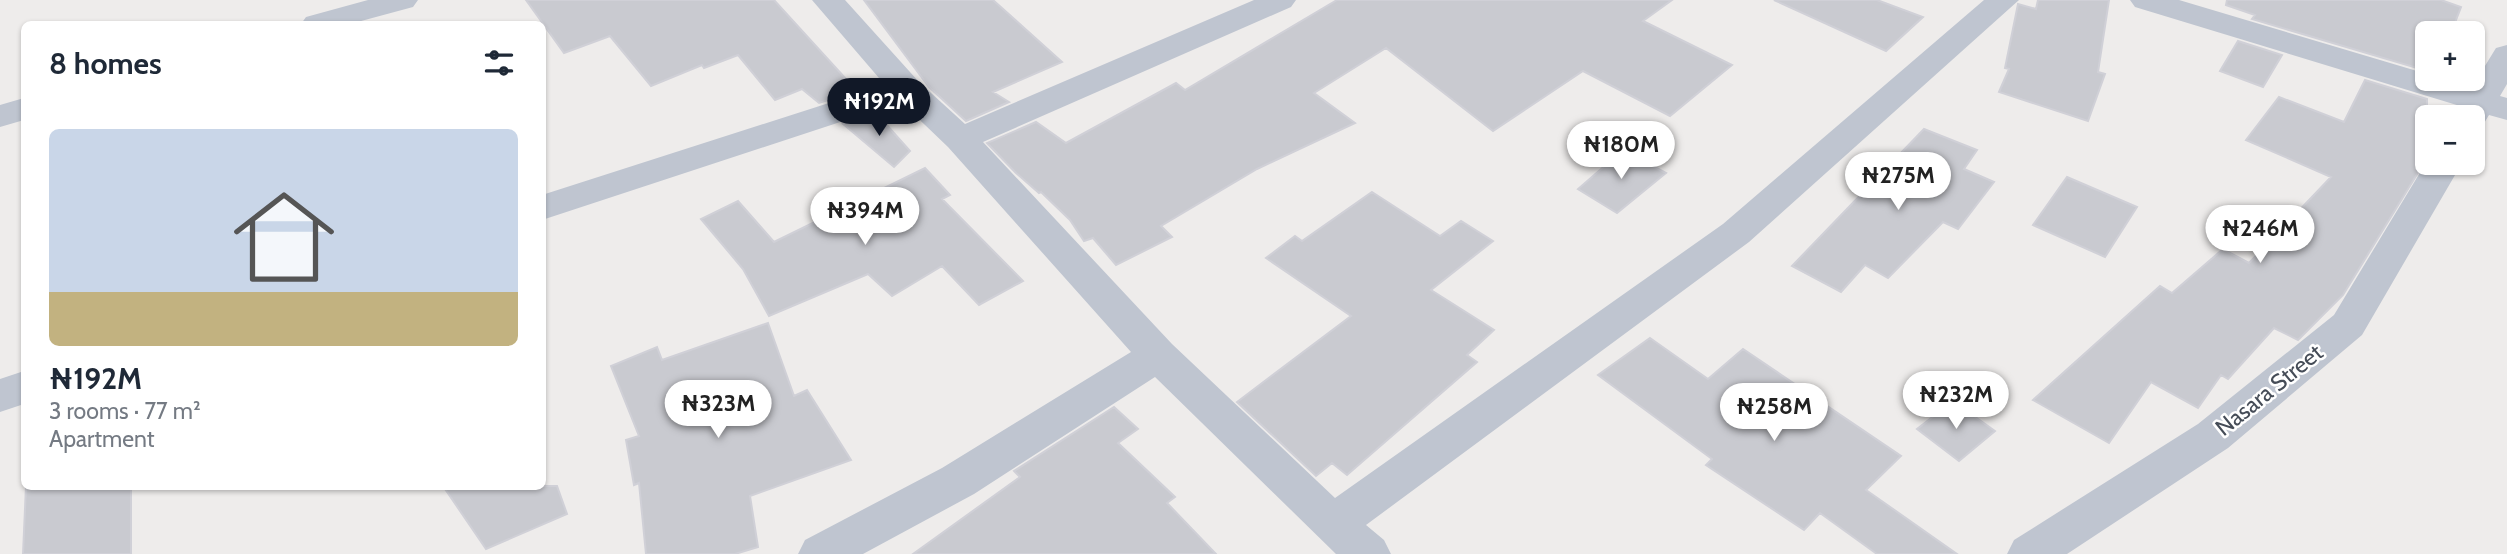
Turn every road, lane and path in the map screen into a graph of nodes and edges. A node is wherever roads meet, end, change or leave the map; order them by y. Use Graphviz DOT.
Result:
graph roads {
  1 [pos="402,0"];
  2 [pos="828,0"];
  3 [pos="1280,0"];
  4 [pos="2003,0"];
  5 [pos="2147,0"];
  6 [pos="328,21"];
  7 [pos="2507,55"];
  8 [pos="907,89"];
  9 [pos="2486,109"];
  10 [pos="21,110"];
  11 [pos="0,116"];
  12 [pos="960,139"];
  13 [pos="2437,175"];
  14 [pos="546,207"];
  15 [pos="1158,355"];
  16 [pos="21,388"];
  17 [pos="0,396"];
  18 [pos="1333,524"];
  19 [pos="821,554"];
  20 [pos="1368,554"];
  21 [pos="2029,554"];
  1 -- 6 [label="street"];
  2 -- 8 [label="street"];
  3 -- 12 [label="street"];
  4 -- 18 [label="street"];
  5 -- 9 [label="street"];
  7 -- 9 [label="street"];
  8 -- 12 [label="street"];
  8 -- 14 [label="street"];
  10 -- 11 [label="street"];
  12 -- 15 [label="street"];
  13 -- 21 [label="street, Nasara Street"];
  15 -- 18 [label="street"];
  15 -- 19 [label="street"];
  16 -- 17 [label="street"];
  18 -- 20 [label="street"];
}
